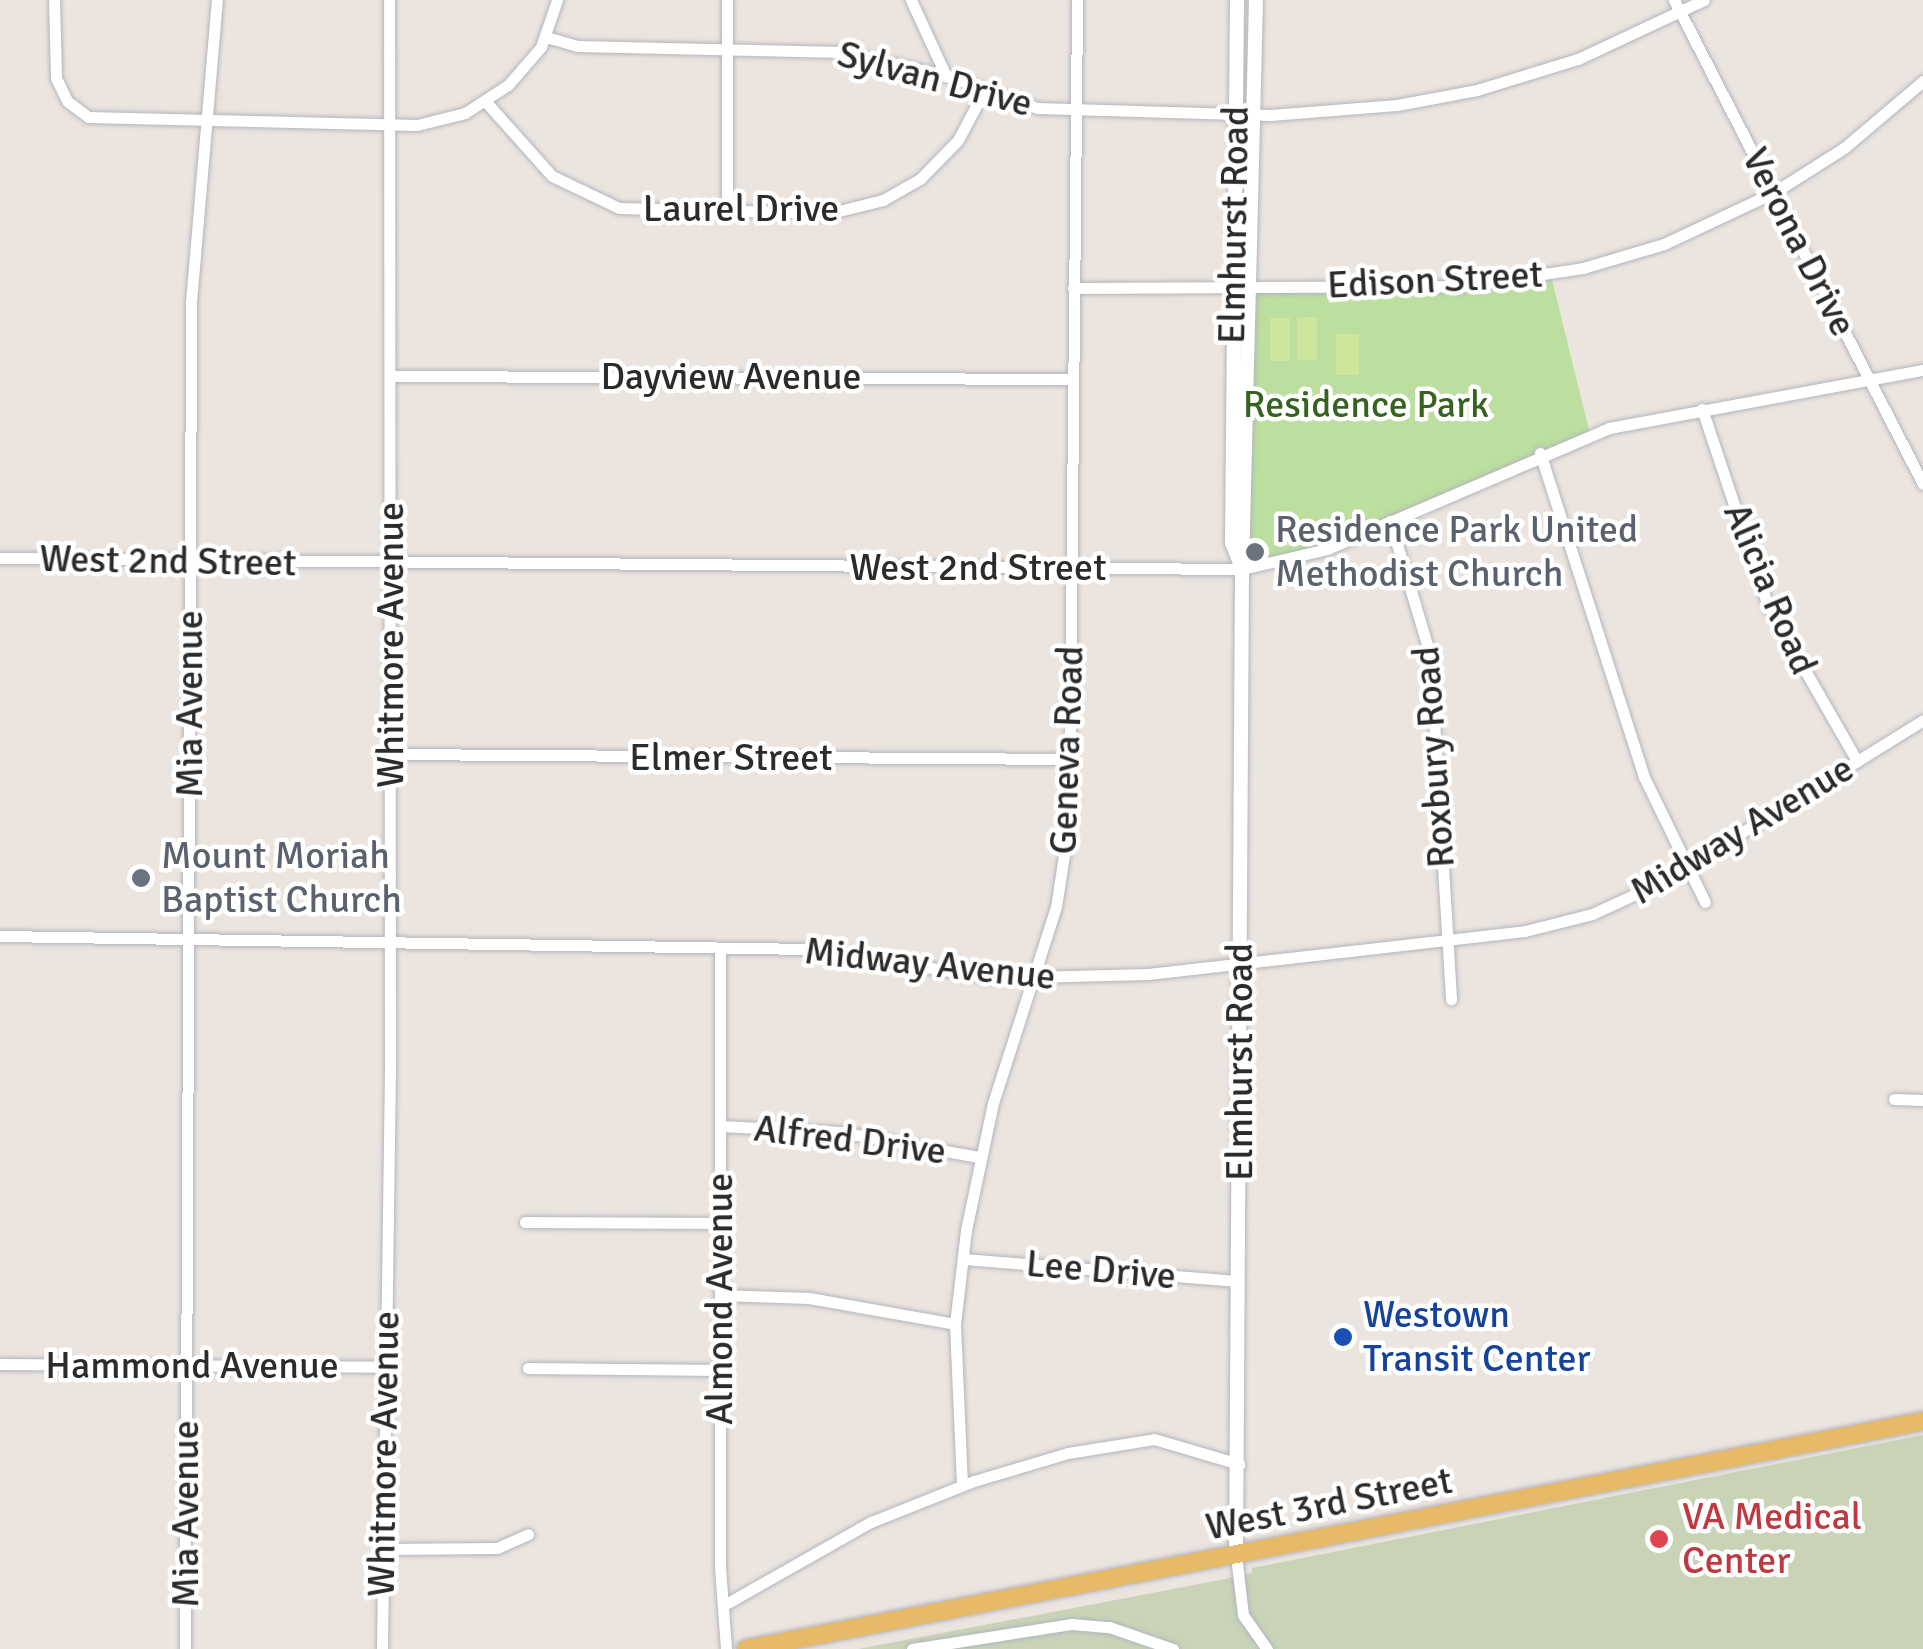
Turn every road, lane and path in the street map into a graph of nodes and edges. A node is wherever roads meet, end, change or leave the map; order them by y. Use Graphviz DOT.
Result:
graph roads {
  1 [pos="54,0"];
  2 [pos="218,0"];
  3 [pos="389,0"];
  4 [pos="556,0"];
  5 [pos="726,0"];
  6 [pos="911,0"];
  7 [pos="1077,0"];
  8 [pos="1237,0"];
  9 [pos="1256,0"];
  10 [pos="1704,0"];
  11 [pos="1677,6"];
  12 [pos="546,37"];
  13 [pos="726,46"];
  14 [pos="946,76"];
  15 [pos="1923,81"];
  16 [pos="984,91"];
  17 [pos="486,102"];
  18 [pos="1075,110"];
  19 [pos="1235,114"];
  20 [pos="1256,114"];
  21 [pos="207,122"];
  22 [pos="389,125"];
  23 [pos="1773,193"];
  24 [pos="727,212"];
  25 [pos="1233,286"];
  26 [pos="1252,287"];
  27 [pos="1073,288"];
  28 [pos="1923,370"];
  29 [pos="391,376"];
  30 [pos="1071,378"];
  31 [pos="1868,378"];
  32 [pos="1702,409"];
  33 [pos="1540,453"];
  34 [pos="1923,484"];
  35 [pos="1390,521"];
  36 [pos="0,558"];
  37 [pos="191,561"];
  38 [pos="391,564"];
  39 [pos="1073,569"];
  40 [pos="1242,569"];
  41 [pos="1923,720"];
  42 [pos="391,754"];
  43 [pos="1071,758"];
  44 [pos="1857,761"];
  45 [pos="1686,867"];
  46 [pos="1705,902"];
  47 [pos="0,936"];
  48 [pos="189,940"];
  49 [pos="1446,940"];
  50 [pos="389,944"];
  51 [pos="720,950"];
  52 [pos="1240,963"];
  53 [pos="1034,980"];
  54 [pos="1451,999"];
  55 [pos="1894,1099"];
  56 [pos="1923,1100"];
  57 [pos="720,1126"];
  58 [pos="979,1157"];
  59 [pos="525,1222"];
  60 [pos="720,1223"];
  61 [pos="963,1259"];
  62 [pos="1238,1281"];
  63 [pos="720,1295"];
  64 [pos="956,1324"];
  65 [pos="0,1364"];
  66 [pos="187,1366"];
  67 [pos="385,1367"];
  68 [pos="528,1368"];
  69 [pos="720,1370"];
  70 [pos="1923,1421"];
  71 [pos="1238,1464"];
  72 [pos="962,1485"];
  73 [pos="528,1534"];
  74 [pos="384,1549"];
  75 [pos="1236,1556"];
  76 [pos="724,1605"];
  77 [pos="185,1649"];
  78 [pos="382,1649"];
  79 [pos="726,1649"];
  80 [pos="746,1649"];
  81 [pos="912,1649"];
  82 [pos="1173,1649"];
  83 [pos="1267,1649"];
  1 -- 21 [label="street"];
  2 -- 21 [label="street, Mia Avenue"];
  3 -- 22 [label="street, Whitmore Avenue"];
  4 -- 12 [label="street"];
  5 -- 13 [label="street"];
  6 -- 14 [label="street"];
  7 -- 18 [label="street, Geneva Road"];
  8 -- 19 [label="street, Elmhurst Road"];
  9 -- 20 [label="street, Elmhurst Road"];
  10 -- 11 [label="street, Sylvan Drive"];
  11 -- 20 [label="street, Sylvan Drive"];
  11 -- 23 [label="street, Verona Drive"];
  12 -- 13 [label="street, Sylvan Drive"];
  12 -- 17 [label="street"];
  13 -- 14 [label="street, Sylvan Drive"];
  13 -- 24 [label="street"];
  14 -- 16 [label="street, Sylvan Drive"];
  15 -- 23 [label="street, Edison Street"];
  16 -- 18 [label="street, Sylvan Drive"];
  16 -- 24 [label="street, Laurel Drive"];
  17 -- 22 [label="street"];
  17 -- 24 [label="street, Laurel Drive"];
  18 -- 19 [label="street, Sylvan Drive"];
  18 -- 27 [label="street, Geneva Road"];
  19 -- 20 [label="street, Sylvan Drive"];
  19 -- 25 [label="street, Elmhurst Road"];
  20 -- 26 [label="street, Elmhurst Road"];
  21 -- 22 [label="street"];
  21 -- 37 [label="street, Mia Avenue"];
  22 -- 29 [label="street, Whitmore Avenue"];
  23 -- 26 [label="street, Edison Street"];
  23 -- 31 [label="street, Verona Drive"];
  25 -- 26 [label="street, Edison Street"];
  25 -- 27 [label="street, Edison Street"];
  25 -- 40 [label="street, Elmhurst Road"];
  26 -- 40 [label="street, Elmhurst Road"];
  27 -- 30 [label="street, Geneva Road"];
  28 -- 31 [label="street, West 2nd Street"];
  29 -- 30 [label="street, Dayview Avenue"];
  29 -- 38 [label="street, Whitmore Avenue"];
  30 -- 39 [label="street, Geneva Road"];
  31 -- 32 [label="street, West 2nd Street"];
  31 -- 34 [label="street, Verona Drive"];
  32 -- 33 [label="street, West 2nd Street"];
  32 -- 44 [label="street, Alicia Road"];
  33 -- 35 [label="street, West 2nd Street"];
  33 -- 45 [label="street"];
  35 -- 40 [label="street, West 2nd Street"];
  35 -- 49 [label="street, Roxbury Road"];
  36 -- 37 [label="street, West 2nd Street"];
  37 -- 38 [label="street, West 2nd Street"];
  37 -- 48 [label="street, Mia Avenue"];
  38 -- 39 [label="street, West 2nd Street"];
  38 -- 42 [label="street, Whitmore Avenue"];
  39 -- 40 [label="street, West 2nd Street"];
  39 -- 43 [label="street, Geneva Road"];
  40 -- 52 [label="street, Elmhurst Road"];
  41 -- 44 [label="street, Midway Avenue"];
  42 -- 43 [label="street, Elmer Street"];
  42 -- 50 [label="street, Whitmore Avenue"];
  43 -- 53 [label="street, Geneva Road"];
  44 -- 45 [label="street, Midway Avenue"];
  45 -- 46 [label="street"];
  45 -- 49 [label="street, Midway Avenue"];
  47 -- 48 [label="street, Midway Avenue"];
  48 -- 50 [label="street, Midway Avenue"];
  48 -- 66 [label="street, Mia Avenue"];
  49 -- 52 [label="street, Midway Avenue"];
  49 -- 54 [label="street, Roxbury Road"];
  50 -- 51 [label="street, Midway Avenue"];
  50 -- 67 [label="street, Whitmore Avenue"];
  51 -- 53 [label="street, Midway Avenue"];
  51 -- 57 [label="street, Almond Avenue"];
  52 -- 53 [label="street, Midway Avenue"];
  52 -- 62 [label="street, Elmhurst Road"];
  53 -- 58 [label="street, Geneva Road"];
  55 -- 56 [label="street"];
  57 -- 58 [label="street, Alfred Drive"];
  57 -- 60 [label="street, Almond Avenue"];
  58 -- 61 [label="street, Geneva Road"];
  59 -- 60 [label="street"];
  60 -- 63 [label="street, Almond Avenue"];
  61 -- 62 [label="street, Lee Drive"];
  61 -- 64 [label="street, Geneva Road"];
  62 -- 71 [label="street, Elmhurst Road"];
  63 -- 64 [label="street"];
  63 -- 69 [label="street, Almond Avenue"];
  64 -- 72 [label="street, Geneva Road"];
  65 -- 66 [label="street, Hammond Avenue"];
  66 -- 67 [label="street, Hammond Avenue"];
  66 -- 77 [label="street, Mia Avenue"];
  67 -- 74 [label="street, Whitmore Avenue"];
  68 -- 69 [label="street"];
  69 -- 76 [label="street, Almond Avenue"];
  70 -- 75 [label="main road, West 3rd Street"];
  71 -- 72 [label="street"];
  71 -- 75 [label="street, Elmhurst Road"];
  72 -- 76 [label="street"];
  73 -- 74 [label="street"];
  74 -- 78 [label="street, Whitmore Avenue"];
  75 -- 80 [label="main road, West 3rd Street"];
  75 -- 83 [label="street"];
  76 -- 79 [label="street, Almond Avenue"];
  81 -- 82 [label="street"];
}
